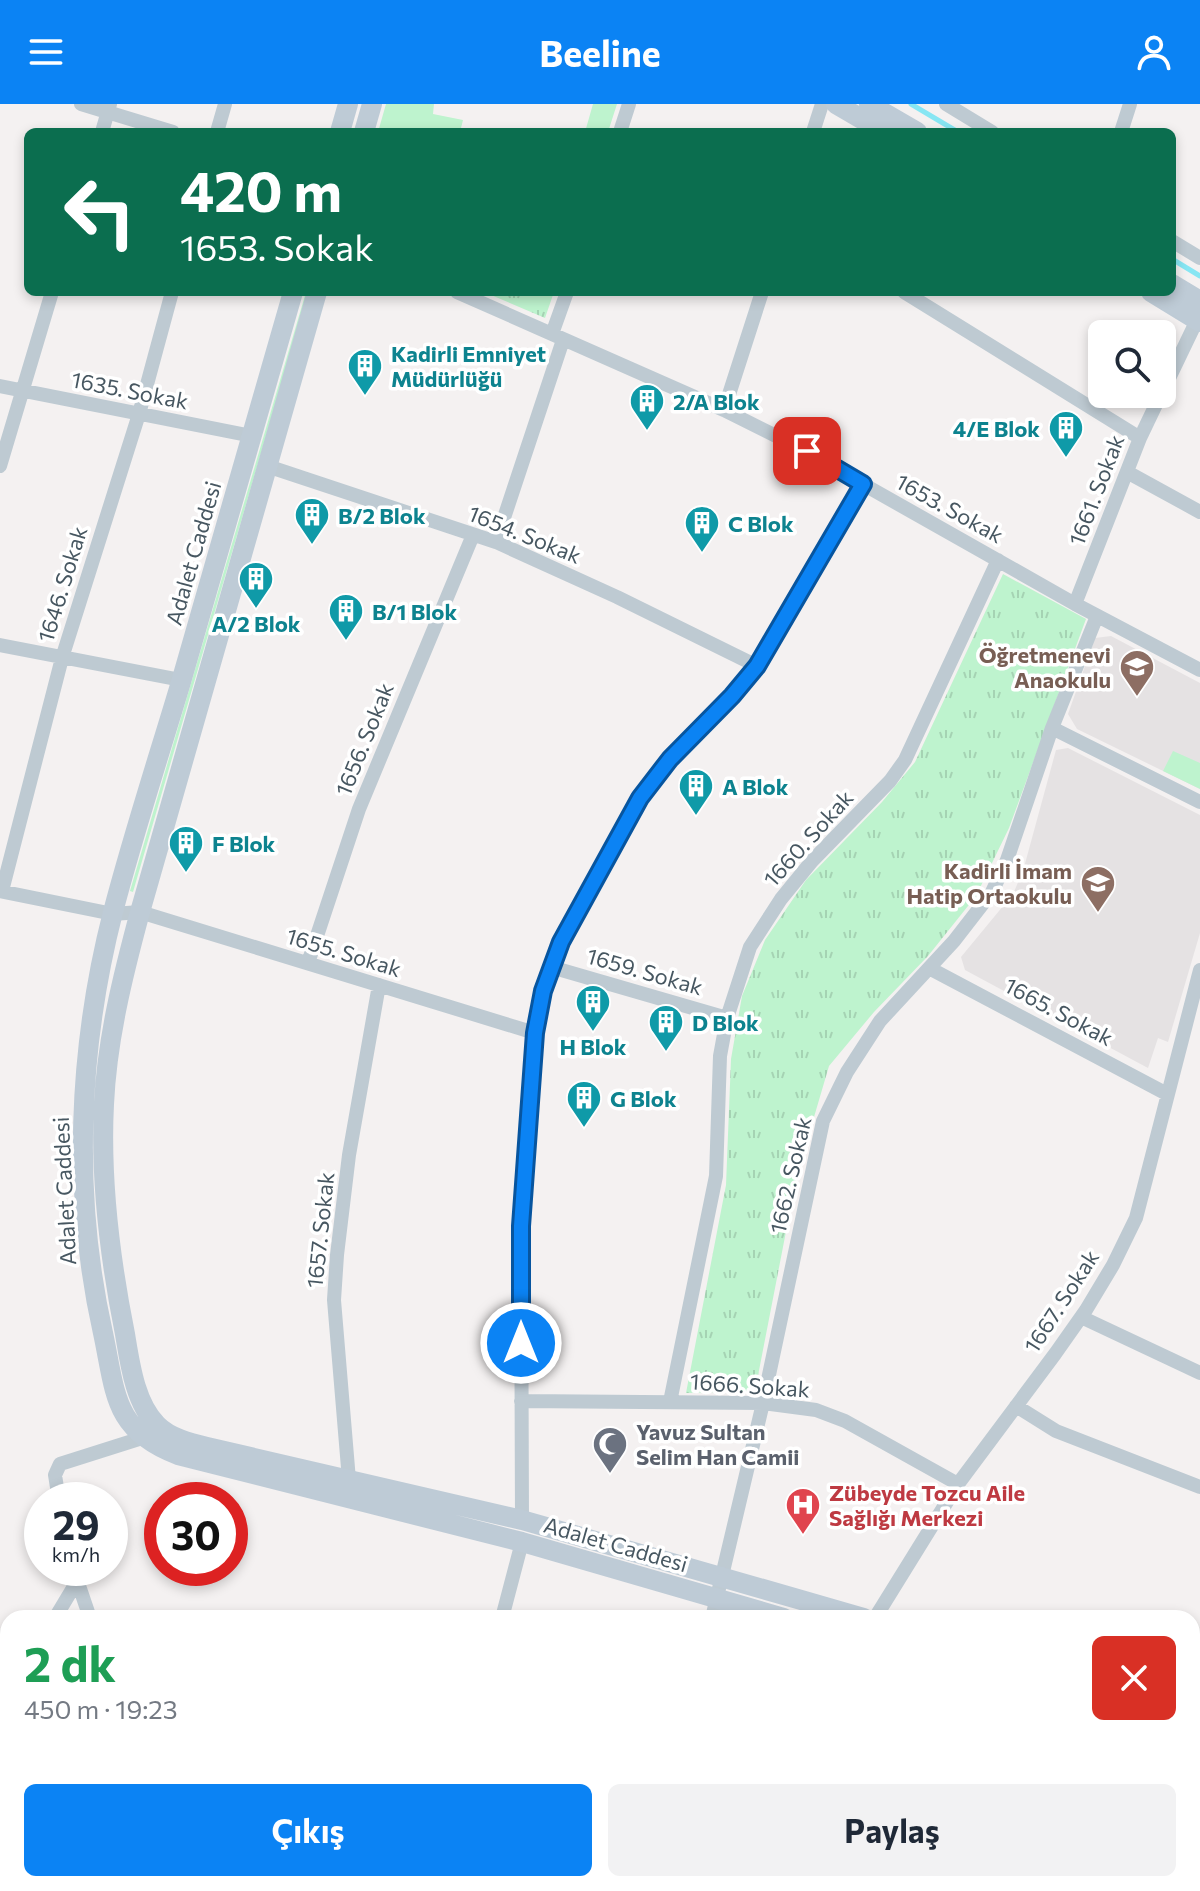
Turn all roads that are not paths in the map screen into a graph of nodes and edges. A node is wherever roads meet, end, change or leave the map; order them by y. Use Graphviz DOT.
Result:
graph roads {
  1 [pos="81,104"];
  2 [pos="225,104"];
  3 [pos="348,104"];
  4 [pos="372,104"];
  5 [pos="629,104"];
  6 [pos="822,104"];
  7 [pos="836,104"];
  8 [pos="869,104"];
  9 [pos="946,104"];
  10 [pos="1130,104"];
  11 [pos="109,108"];
  12 [pos="103,128"];
  13 [pos="162,128"];
  14 [pos="218,128"];
  15 [pos="341,128"];
  16 [pos="365,128"];
  17 [pos="621,128"];
  18 [pos="814,128"];
  19 [pos="877,128"];
  20 [pos="910,128"];
  21 [pos="985,128"];
  22 [pos="1122,128"];
  23 [pos="1176,243"];
  24 [pos="1200,258"];
  25 [pos="1176,288"];
  26 [pos="51,296"];
  27 [pos="171,296"];
  28 [pos="292,296"];
  29 [pos="316,296"];
  30 [pos="466,296"];
  31 [pos="566,296"];
  32 [pos="761,296"];
  33 [pos="910,296"];
  34 [pos="1160,296"];
  35 [pos="1199,314"];
  36 [pos="558,337"];
  37 [pos="1176,364"];
  38 [pos="0,386"];
  39 [pos="21,391"];
  40 [pos="1155,408"];
  41 [pos="724,410"];
  42 [pos="139,414"];
  43 [pos="252,436"];
  44 [pos="1140,438"];
  45 [pos="0,466"];
  46 [pos="267,466"];
  47 [pos="1127,472"];
  48 [pos="863,484"];
  49 [pos="1200,512"];
  50 [pos="473,535"];
  51 [pos="496,542"];
  52 [pos="998,560"];
  53 [pos="1075,604"];
  54 [pos="1097,616"];
  55 [pos="0,645"];
  56 [pos="62,658"];
  57 [pos="757,666"];
  58 [pos="1200,670"];
  59 [pos="181,680"];
  60 [pos="1052,728"];
  61 [pos="1200,802"];
  62 [pos="1,891"];
  63 [pos="140,912"];
  64 [pos="113,914"];
  65 [pos="308,963"];
  66 [pos="551,967"];
  67 [pos="929,968"];
  68 [pos="1200,970"];
  69 [pos="379,985"];
  70 [pos="1194,1015"];
  71 [pos="727,1018"];
  72 [pos="535,1033"];
  73 [pos="1167,1094"];
  74 [pos="1081,1317"];
  75 [pos="1200,1373"];
  76 [pos="521,1401"];
  77 [pos="670,1402"];
  78 [pos="763,1403"];
  79 [pos="1016,1406"];
  80 [pos="142,1438"];
  81 [pos="349,1480"];
  82 [pos="56,1482"];
  83 [pos="958,1484"];
  84 [pos="1200,1487"];
  85 [pos="522,1520"];
  86 [pos="522,1542"];
  87 [pos="722,1577"];
  88 [pos="70,1586"];
  89 [pos="79,1586"];
  90 [pos="714,1608"];
  91 [pos="59,1610"];
  92 [pos="87,1610"];
  93 [pos="504,1610"];
  94 [pos="836,1610"];
  95 [pos="880,1610"];
  1 -- 11 [label="street"];
  2 -- 14 [label="street"];
  3 -- 15 [label="street"];
  4 -- 16 [label="street"];
  5 -- 17 [label="street"];
  6 -- 18 [label="street"];
  7 -- 19 [label="street"];
  8 -- 20 [label="street"];
  9 -- 21 [label="street"];
  10 -- 22 [label="street"];
  11 -- 12 [label="street"];
  11 -- 13 [label="street"];
  23 -- 24 [label="street"];
  25 -- 35 [label="street"];
  26 -- 39 [label="street"];
  27 -- 42 [label="street, 1646. Sokak"];
  28 -- 43 [label="street, Adalet Caddesi"];
  29 -- 46 [label="street"];
  30 -- 36 [label="street, 1653. Sokak"];
  31 -- 36 [label="street"];
  32 -- 41 [label="street"];
  33 -- 44 [label="street"];
  34 -- 35 [label="street"];
  35 -- 37 [label="street, 1661. Sokak"];
  36 -- 41 [label="street, 1653. Sokak"];
  36 -- 51 [label="street"];
  38 -- 39 [label="street, 1635. Sokak"];
  39 -- 42 [label="street, 1635. Sokak"];
  39 -- 45 [label="street"];
  40 -- 44 [label="street, 1661. Sokak"];
  41 -- 48 [label="street, 1653. Sokak"];
  42 -- 43 [label="street, 1635. Sokak"];
  42 -- 56 [label="street, 1646. Sokak"];
  43 -- 59 [label="street, Adalet Caddesi"];
  44 -- 47 [label="street, 1661. Sokak"];
  46 -- 50 [label="street, 1654. Sokak"];
  46 -- 63 [label="street"];
  47 -- 49 [label="street"];
  47 -- 53 [label="street, 1661. Sokak"];
  48 -- 52 [label="street, 1653. Sokak"];
  48 -- 57 [label="street"];
  50 -- 51 [label="street, 1654. Sokak"];
  50 -- 65 [label="street, 1656. Sokak"];
  51 -- 57 [label="street, 1654. Sokak"];
  52 -- 53 [label="street, 1653. Sokak"];
  52 -- 71 [label="street, 1660. Sokak"];
  53 -- 54 [label="street, 1653. Sokak"];
  54 -- 58 [label="street, 1653. Sokak"];
  54 -- 60 [label="street, 1662. Sokak"];
  55 -- 56 [label="street"];
  56 -- 59 [label="street"];
  56 -- 62 [label="street, 1646. Sokak"];
  57 -- 66 [label="street"];
  59 -- 64 [label="street, Adalet Caddesi"];
  60 -- 61 [label="street"];
  60 -- 67 [label="street, 1662. Sokak"];
  62 -- 64 [label="street"];
  63 -- 64 [label="street"];
  63 -- 65 [label="street, 1655. Sokak"];
  63 -- 81 [label="street"];
  64 -- 80 [label="street, Adalet Caddesi"];
  65 -- 69 [label="street, 1655. Sokak"];
  66 -- 71 [label="street, 1659. Sokak"];
  66 -- 72 [label="street"];
  67 -- 73 [label="street, 1665. Sokak"];
  67 -- 78 [label="street, 1662. Sokak"];
  68 -- 70 [label="street, 1667. Sokak"];
  69 -- 72 [label="street, 1655. Sokak"];
  69 -- 81 [label="street, 1657. Sokak"];
  70 -- 73 [label="street, 1667. Sokak"];
  71 -- 77 [label="street, 1660. Sokak"];
  72 -- 76 [label="street"];
  73 -- 74 [label="street, 1667. Sokak"];
  74 -- 75 [label="street"];
  74 -- 79 [label="street, 1667. Sokak"];
  76 -- 77 [label="street, 1666. Sokak"];
  76 -- 85 [label="street"];
  77 -- 78 [label="street, 1666. Sokak"];
  78 -- 83 [label="street, 1666. Sokak"];
  78 -- 87 [label="street, 1662. Sokak"];
  79 -- 83 [label="street, 1667. Sokak"];
  79 -- 84 [label="street"];
  80 -- 82 [label="street"];
  80 -- 86 [label="street, Adalet Caddesi"];
  81 -- 85 [label="street"];
  83 -- 95 [label="street, 1667. Sokak"];
  85 -- 87 [label="street"];
  86 -- 90 [label="street, Adalet Caddesi"];
  86 -- 93 [label="street"];
  87 -- 90 [label="street, 1662. Sokak"];
  87 -- 94 [label="street"];
  88 -- 91 [label="street"];
  89 -- 92 [label="street"];
}
